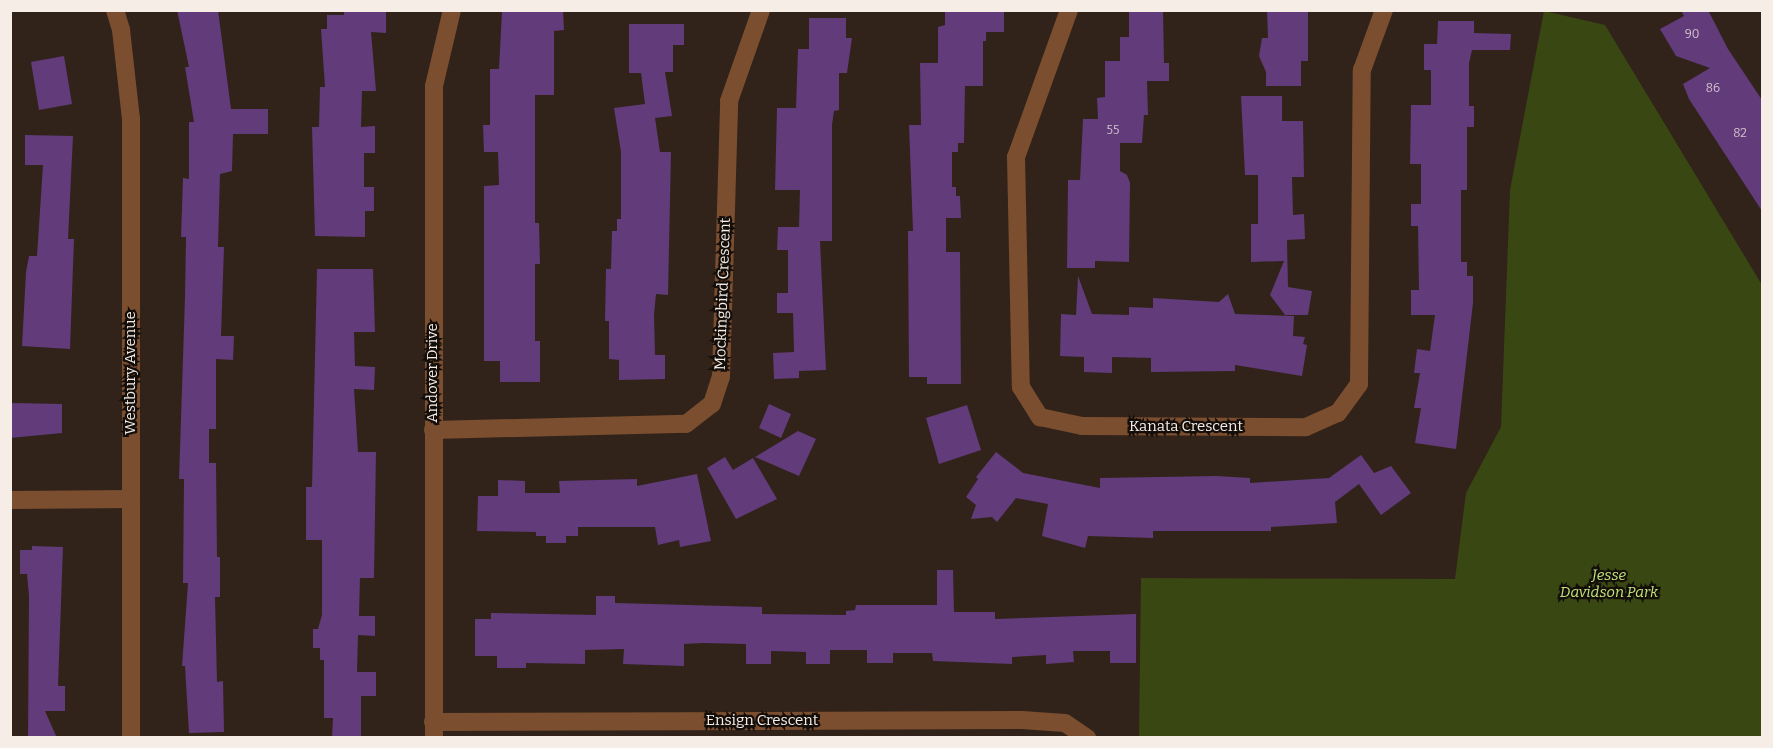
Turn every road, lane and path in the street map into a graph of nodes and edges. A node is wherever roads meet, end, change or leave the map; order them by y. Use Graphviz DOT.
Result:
graph roads {
  1 [pos="115,10"];
  2 [pos="452,10"];
  3 [pos="761,10"];
  4 [pos="1070,10"];
  5 [pos="1384,10"];
  6 [pos="433,430"];
  7 [pos="131,499"];
  8 [pos="10,500"];
  9 [pos="434,730"];
  10 [pos="131,738"];
  11 [pos="1087,738"];
  1 -- 7 [label="street, Westbury Avenue"];
  2 -- 6 [label="street, Andover Drive"];
  3 -- 6 [label="street, Mockingbird Crescent"];
  4 -- 5 [label="street, Kanata Crescent"];
  6 -- 9 [label="street, Andover Drive"];
  7 -- 8 [label="street"];
  7 -- 10 [label="street, Westbury Avenue"];
  9 -- 11 [label="street, Ensign Crescent"];
}
